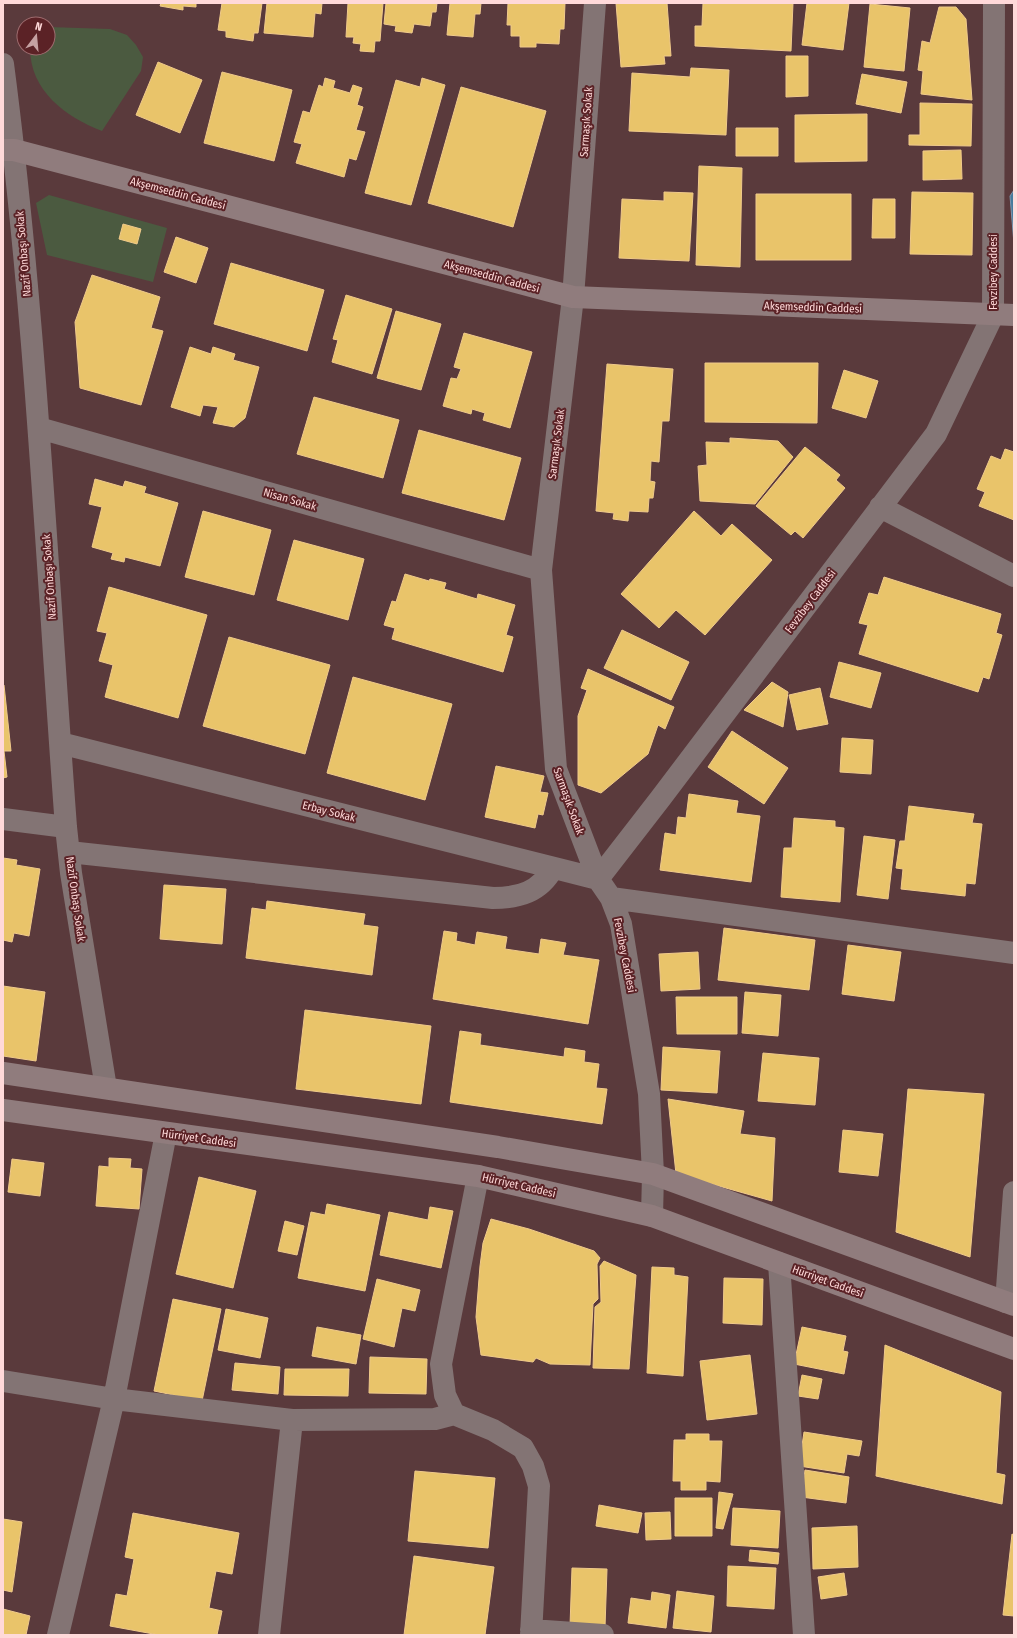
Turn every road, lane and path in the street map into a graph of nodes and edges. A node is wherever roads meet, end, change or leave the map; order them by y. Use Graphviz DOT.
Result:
graph roads {
  1 [pos="595,3"];
  2 [pos="994,3"];
  3 [pos="3,64"];
  4 [pos="9,150"];
  5 [pos="573,297"];
  6 [pos="1004,315"];
  7 [pos="39,428"];
  8 [pos="880,507"];
  9 [pos="541,570"];
  10 [pos="1014,576"];
  11 [pos="60,743"];
  12 [pos="3,819"];
  13 [pos="66,827"];
  14 [pos="69,852"];
  15 [pos="553,868"];
  16 [pos="598,879"];
  17 [pos="611,898"];
  18 [pos="1014,953"];
  19 [pos="3,1073"];
  20 [pos="106,1088"];
  21 [pos="3,1110"];
  22 [pos="166,1133"];
  23 [pos="653,1174"];
  24 [pos="478,1176"];
  25 [pos="1014,1192"];
  26 [pos="652,1216"];
  27 [pos="779,1263"];
  28 [pos="1010,1303"];
  29 [pos="1014,1349"];
  30 [pos="3,1381"];
  31 [pos="114,1399"];
  32 [pos="454,1414"];
  33 [pos="292,1420"];
  34 [pos="531,1633"];
  35 [pos="58,1635"];
  36 [pos="269,1635"];
  37 [pos="603,1635"];
  38 [pos="804,1635"];
  1 -- 5 [label="street, Sarmaşık Sokak"];
  2 -- 6 [label="street, Fevzibey Caddesi"];
  3 -- 4 [label="street, Nazif Onbaşı Sokak"];
  4 -- 5 [label="main road, Akşemseddin Caddesi"];
  4 -- 7 [label="street, Nazif Onbaşı Sokak"];
  5 -- 6 [label="main road, Akşemseddin Caddesi"];
  5 -- 9 [label="street, Sarmaşık Sokak"];
  6 -- 8 [label="street, Fevzibey Caddesi"];
  7 -- 9 [label="street, Nisan Sokak"];
  7 -- 11 [label="street, Nazif Onbaşı Sokak"];
  8 -- 10 [label="street"];
  8 -- 16 [label="street, Fevzibey Caddesi"];
  9 -- 16 [label="street, Sarmaşık Sokak"];
  11 -- 13 [label="street, Nazif Onbaşı Sokak"];
  11 -- 15 [label="street, Erbay Sokak"];
  12 -- 13 [label="street"];
  13 -- 14 [label="street, Nazif Onbaşı Sokak"];
  14 -- 15 [label="street"];
  14 -- 20 [label="street, Nazif Onbaşı Sokak"];
  15 -- 16 [label="street, Erbay Sokak"];
  16 -- 17 [label="street, Fevzibey Caddesi"];
  17 -- 18 [label="street"];
  17 -- 23 [label="street, Fevzibey Caddesi"];
  19 -- 20 [label="main road"];
  20 -- 23 [label="main road"];
  21 -- 22 [label="main road, Hürriyet Caddesi"];
  22 -- 24 [label="main road, Hürriyet Caddesi"];
  22 -- 31 [label="street"];
  23 -- 26 [label="street, Fevzibey Caddesi"];
  23 -- 28 [label="main road"];
  24 -- 26 [label="main road, Hürriyet Caddesi"];
  24 -- 32 [label="street"];
  25 -- 28 [label="street"];
  26 -- 27 [label="main road, Hürriyet Caddesi"];
  27 -- 29 [label="main road, Hürriyet Caddesi"];
  27 -- 38 [label="street"];
  30 -- 31 [label="street"];
  31 -- 33 [label="street"];
  31 -- 35 [label="street"];
  32 -- 33 [label="street"];
  32 -- 34 [label="street"];
  33 -- 36 [label="street"];
  34 -- 37 [label="street"];
}
